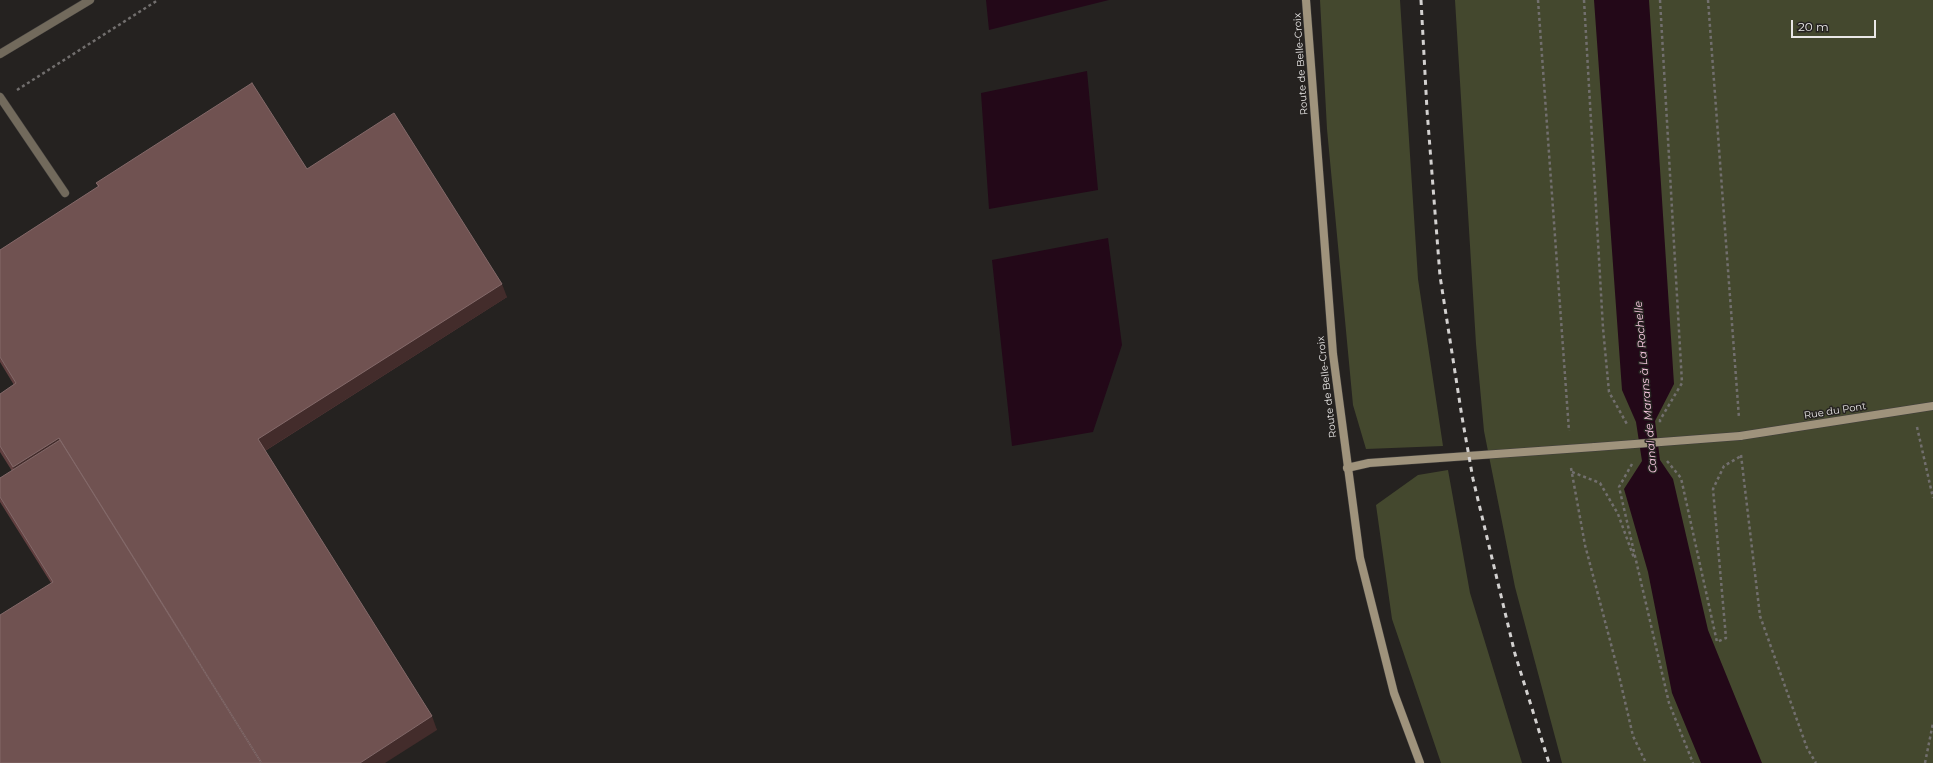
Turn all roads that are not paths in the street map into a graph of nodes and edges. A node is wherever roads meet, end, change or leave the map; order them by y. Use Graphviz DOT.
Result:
graph roads {
  1 [pos="90,0"];
  2 [pos="1306,0"];
  3 [pos="0,54"];
  4 [pos="1,98"];
  5 [pos="65,193"];
  6 [pos="1933,406"];
  7 [pos="1347,468"];
  8 [pos="1420,763"];
  1 -- 3 [label="street"];
  2 -- 7 [label="street, Route de Belle-Croix"];
  4 -- 5 [label="street"];
  6 -- 7 [label="street, Rue du Pont, bridge"];
  7 -- 8 [label="street, Route de Belle-Croix"];
}
